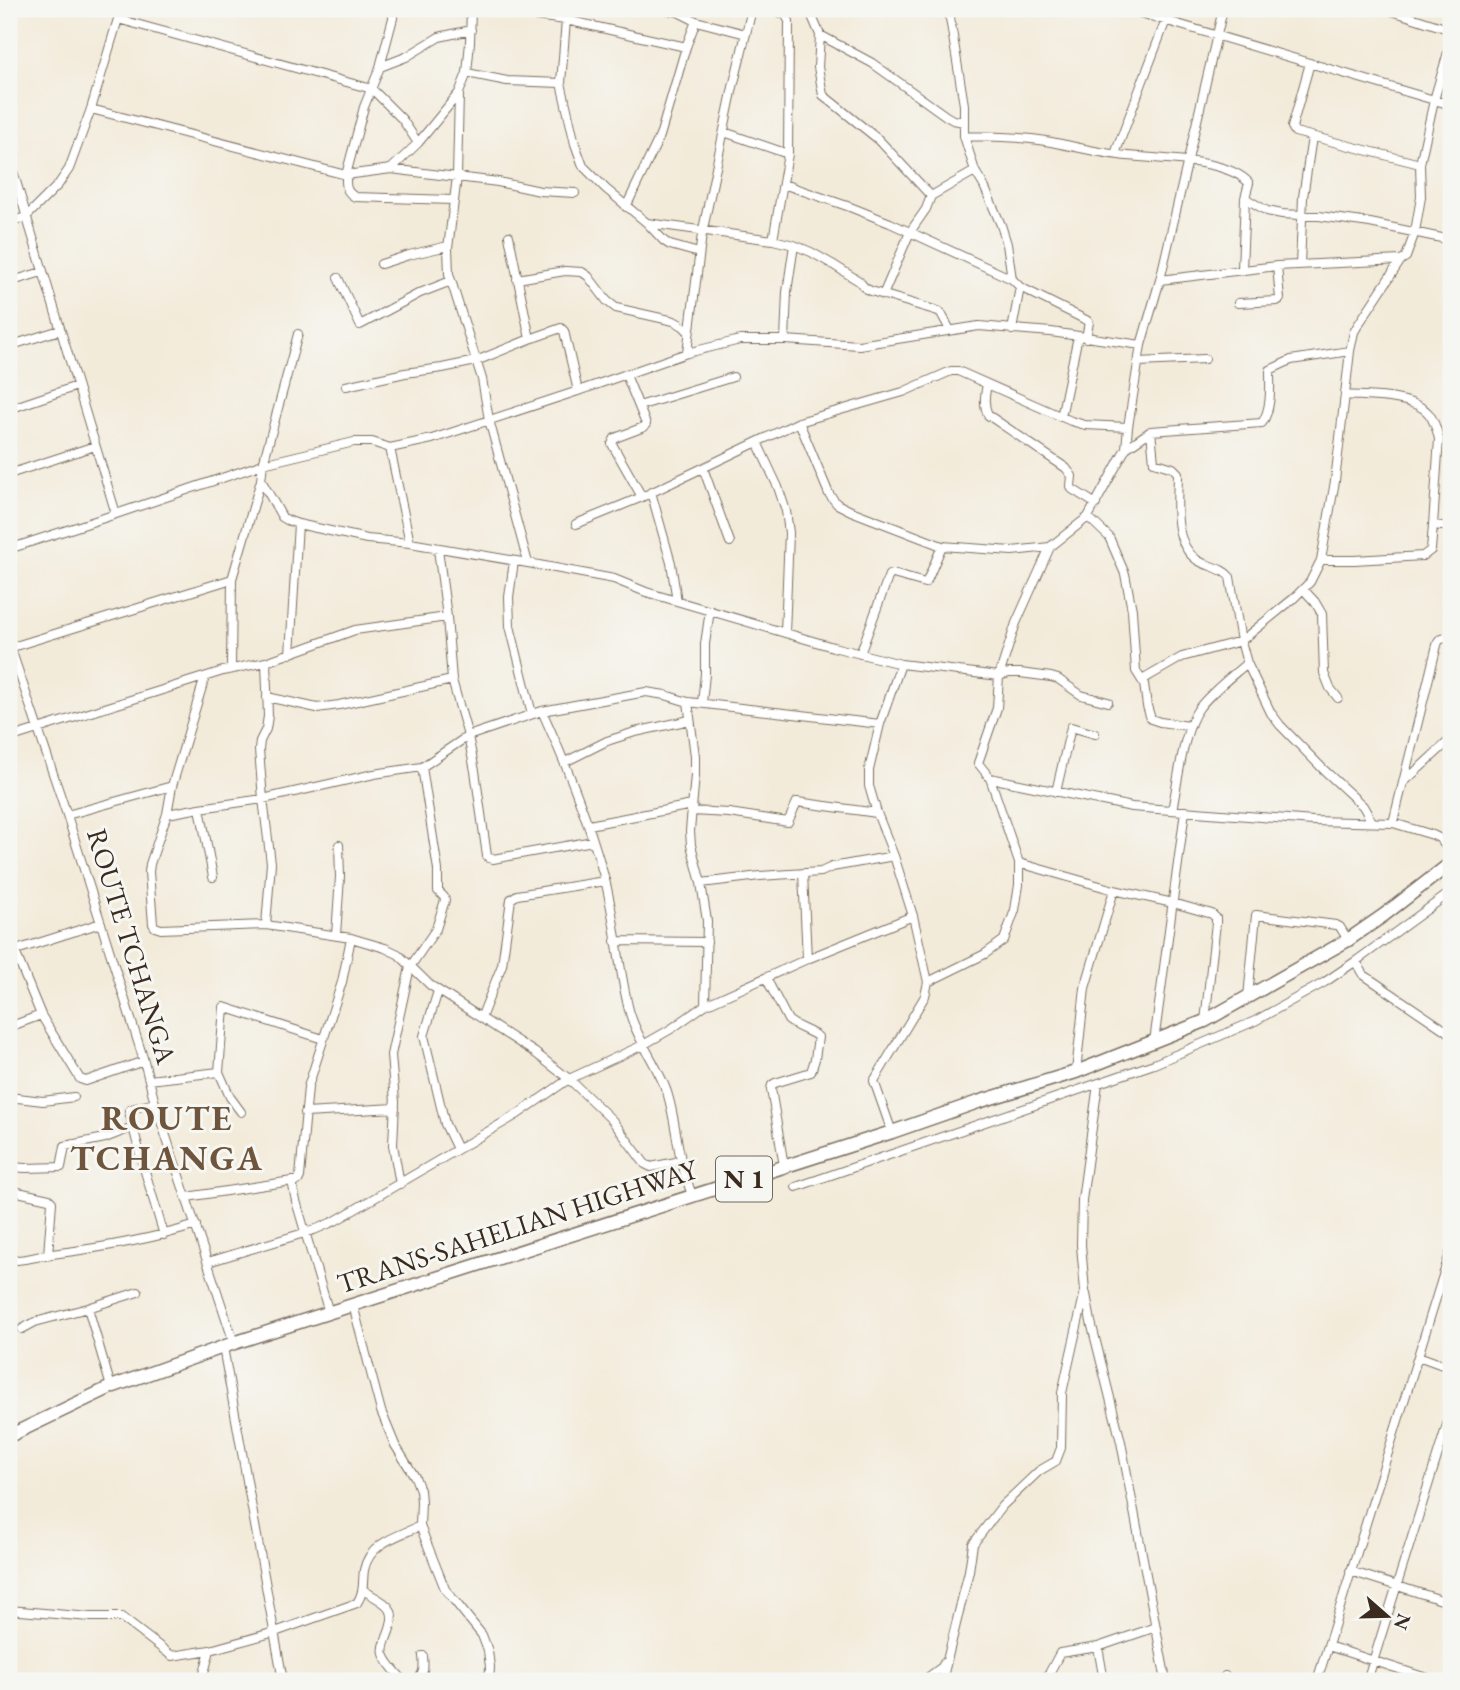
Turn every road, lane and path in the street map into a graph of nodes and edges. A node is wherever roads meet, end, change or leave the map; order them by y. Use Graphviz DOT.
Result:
graph roads {
  1 [pos="121,9"];
  2 [pos="393,9"];
  3 [pos="471,9"];
  4 [pos="530,9"];
  5 [pos="664,9"];
  6 [pos="752,9"];
  7 [pos="768,9"];
  8 [pos="809,9"];
  9 [pos="952,9"];
  10 [pos="1127,9"];
  11 [pos="1223,9"];
  12 [pos="1386,9"];
  13 [pos="679,10"];
  14 [pos="118,19"];
  15 [pos="566,20"];
  16 [pos="1166,20"];
  17 [pos="696,21"];
  18 [pos="471,30"];
  19 [pos="1451,30"];
  20 [pos="746,34"];
  21 [pos="820,35"];
  22 [pos="1217,36"];
  23 [pos="1451,42"];
  24 [pos="686,47"];
  25 [pos="1310,63"];
  26 [pos="380,66"];
  27 [pos="467,73"];
  28 [pos="561,83"];
  29 [pos="372,89"];
  30 [pos="459,93"];
  31 [pos="1434,100"];
  32 [pos="1451,105"];
  33 [pos="91,109"];
  34 [pos="964,122"];
  35 [pos="724,132"];
  36 [pos="964,136"];
  37 [pos="1312,137"];
  38 [pos="418,143"];
  39 [pos="788,154"];
  40 [pos="1115,155"];
  41 [pos="9,158"];
  42 [pos="1187,160"];
  43 [pos="1420,164"];
  44 [pos="391,169"];
  45 [pos="975,171"];
  46 [pos="346,175"];
  47 [pos="457,177"];
  48 [pos="783,184"];
  49 [pos="575,193"];
  50 [pos="931,196"];
  51 [pos="1245,198"];
  52 [pos="453,200"];
  53 [pos="626,207"];
  54 [pos="1303,215"];
  55 [pos="26,216"];
  56 [pos="9,222"];
  57 [pos="647,223"];
  58 [pos="703,230"];
  59 [pos="910,232"];
  60 [pos="1415,232"];
  61 [pos="509,236"];
  62 [pos="773,240"];
  63 [pos="1451,240"];
  64 [pos="794,245"];
  65 [pos="448,246"];
  66 [pos="699,253"];
  67 [pos="1401,260"];
  68 [pos="381,264"];
  69 [pos="1300,265"];
  70 [pos="1277,266"];
  71 [pos="1242,270"];
  72 [pos="42,272"];
  73 [pos="338,278"];
  74 [pos="517,279"];
  75 [pos="1012,279"];
  76 [pos="451,281"];
  77 [pos="1160,281"];
  78 [pos="9,282"];
  79 [pos="1020,287"];
  80 [pos="883,295"];
  81 [pos="1238,303"];
  82 [pos="60,330"];
  83 [pos="950,330"];
  84 [pos="1012,330"];
  85 [pos="689,332"];
  86 [pos="298,334"];
  87 [pos="1082,337"];
  88 [pos="530,339"];
  89 [pos="785,340"];
  90 [pos="1141,345"];
  91 [pos="9,346"];
  92 [pos="1350,351"];
  93 [pos="687,353"];
  94 [pos="1205,359"];
  95 [pos="476,361"];
  96 [pos="1138,362"];
  97 [pos="626,374"];
  98 [pos="733,377"];
  99 [pos="987,384"];
  100 [pos="77,386"];
  101 [pos="346,386"];
  102 [pos="579,391"];
  103 [pos="1345,395"];
  104 [pos="639,406"];
  105 [pos="9,409"];
  106 [pos="1061,416"];
  107 [pos="489,420"];
  108 [pos="799,422"];
  109 [pos="1128,426"];
  110 [pos="1151,431"];
  111 [pos="757,442"];
  112 [pos="95,446"];
  113 [pos="390,448"];
  114 [pos="1126,448"];
  115 [pos="263,464"];
  116 [pos="703,468"];
  117 [pos="9,474"];
  118 [pos="261,480"];
  119 [pos="651,492"];
  120 [pos="642,497"];
  121 [pos="1096,504"];
  122 [pos="116,514"];
  123 [pos="1088,517"];
  124 [pos="298,524"];
  125 [pos="576,524"];
  126 [pos="1433,525"];
  127 [pos="1451,527"];
  128 [pos="730,542"];
  129 [pos="410,543"];
  130 [pos="942,547"];
  131 [pos="1050,547"];
  132 [pos="9,549"];
  133 [pos="438,549"];
  134 [pos="1321,560"];
  135 [pos="514,561"];
  136 [pos="528,563"];
  137 [pos="232,579"];
  138 [pos="1303,589"];
  139 [pos="677,601"];
  140 [pos="710,610"];
  141 [pos="447,617"];
  142 [pos="785,633"];
  143 [pos="1451,636"];
  144 [pos="1241,641"];
  145 [pos="9,646"];
  146 [pos="290,654"];
  147 [pos="860,654"];
  148 [pos="266,662"];
  149 [pos="1247,663"];
  150 [pos="901,664"];
  151 [pos="231,669"];
  152 [pos="205,677"];
  153 [pos="999,677"];
  154 [pos="452,680"];
  155 [pos="1142,680"];
  156 [pos="267,696"];
  157 [pos="1338,698"];
  158 [pos="688,702"];
  159 [pos="1108,702"];
  160 [pos="702,703"];
  161 [pos="542,710"];
  162 [pos="532,714"];
  163 [pos="690,720"];
  164 [pos="880,723"];
  165 [pos="1189,726"];
  166 [pos="38,729"];
  167 [pos="1095,734"];
  168 [pos="468,736"];
  169 [pos="9,738"];
  170 [pos="1451,739"];
  171 [pos="565,762"];
  172 [pos="422,766"];
  173 [pos="990,778"];
  174 [pos="1402,783"];
  175 [pos="172,786"];
  176 [pos="1056,792"];
  177 [pos="263,799"];
  178 [pos="200,808"];
  179 [pos="692,808"];
  180 [pos="1172,810"];
  181 [pos="1185,811"];
  182 [pos="877,813"];
  183 [pos="167,814"];
  184 [pos="67,815"];
  185 [pos="1371,822"];
  186 [pos="1393,823"];
  187 [pos="589,825"];
  188 [pos="593,841"];
  189 [pos="339,845"];
  190 [pos="1451,852"];
  191 [pos="894,856"];
  192 [pos="1019,863"];
  193 [pos="1451,863"];
  194 [pos="803,873"];
  195 [pos="213,877"];
  196 [pos="605,881"];
  197 [pos="701,883"];
  198 [pos="1114,890"];
  199 [pos="1451,892"];
  200 [pos="1173,903"];
  201 [pos="914,916"];
  202 [pos="101,923"];
  203 [pos="266,925"];
  204 [pos="336,935"];
  205 [pos="9,937"];
  206 [pos="351,937"];
  207 [pos="1348,940"];
  208 [pos="615,941"];
  209 [pos="707,942"];
  210 [pos="11,951"];
  211 [pos="807,959"];
  212 [pos="1356,961"];
  213 [pos="410,967"];
  214 [pos="766,978"];
  215 [pos="928,982"];
  216 [pos="438,991"];
  217 [pos="1248,997"];
  218 [pos="705,1005"];
  219 [pos="41,1015"];
  220 [pos="481,1018"];
  221 [pos="1205,1021"];
  222 [pos="9,1027"];
  223 [pos="1451,1034"];
  224 [pos="323,1039"];
  225 [pos="1154,1042"];
  226 [pos="643,1045"];
  227 [pos="144,1061"];
  228 [pos="219,1072"];
  229 [pos="1076,1072"];
  230 [pos="569,1079"];
  231 [pos="149,1080"];
  232 [pos="1098,1084"];
  233 [pos="9,1097"];
  234 [pos="74,1097"];
  235 [pos="155,1103"];
  236 [pos="395,1108"];
  237 [pos="241,1112"];
  238 [pos="306,1113"];
  239 [pos="133,1127"];
  240 [pos="892,1132"];
  241 [pos="457,1149"];
  242 [pos="681,1161"];
  243 [pos="784,1166"];
  244 [pos="9,1167"];
  245 [pos="292,1181"];
  246 [pos="400,1184"];
  247 [pos="796,1187"];
  248 [pos="9,1190"];
  249 [pos="692,1195"];
  250 [pos="187,1197"];
  251 [pos="196,1225"];
  252 [pos="305,1232"];
  253 [pos="164,1235"];
  254 [pos="1451,1250"];
  255 [pos="48,1255"];
  256 [pos="9,1260"];
  257 [pos="208,1262"];
  258 [pos="1085,1291"];
  259 [pos="138,1292"];
  260 [pos="353,1305"];
  261 [pos="88,1308"];
  262 [pos="329,1312"];
  263 [pos="22,1329"];
  264 [pos="229,1345"];
  265 [pos="1418,1356"];
  266 [pos="1451,1368"];
  267 [pos="111,1387"];
  268 [pos="1451,1412"];
  269 [pos="9,1436"];
  270 [pos="420,1526"];
  271 [pos="1350,1571"];
  272 [pos="1397,1586"];
  273 [pos="363,1590"];
  274 [pos="1451,1603"];
  275 [pos="9,1610"];
  276 [pos="1156,1627"];
  277 [pos="275,1632"];
  278 [pos="1328,1646"];
  279 [pos="1098,1647"];
  280 [pos="210,1650"];
  281 [pos="949,1654"];
  282 [pos="423,1656"];
  283 [pos="1373,1661"];
  284 [pos="9,1676"];
  285 [pos="489,1679"];
  286 [pos="10,1681"];
  287 [pos="202,1681"];
  288 [pos="283,1681"];
  289 [pos="404,1681"];
  290 [pos="415,1681"];
  291 [pos="462,1681"];
  292 [pos="923,1681"];
  293 [pos="942,1681"];
  294 [pos="1045,1681"];
  295 [pos="1104,1681"];
  296 [pos="1166,1681"];
  297 [pos="1317,1681"];
  298 [pos="1367,1681"];
  299 [pos="1436,1681"];
  1 -- 14 [label="street"];
  2 -- 26 [label="street"];
  3 -- 18 [label="street"];
  4 -- 15 [label="street"];
  5 -- 13 [label="street"];
  6 -- 20 [label="street"];
  7 -- 39 [label="street"];
  8 -- 21 [label="street"];
  9 -- 34 [label="street"];
  10 -- 16 [label="street"];
  11 -- 22 [label="street"];
  12 -- 19 [label="street"];
  13 -- 17 [label="street"];
  14 -- 29 [label="street"];
  14 -- 33 [label="street"];
  15 -- 24 [label="street"];
  15 -- 28 [label="street"];
  16 -- 22 [label="street"];
  16 -- 40 [label="street"];
  17 -- 20 [label="street"];
  17 -- 24 [label="street"];
  18 -- 26 [label="street"];
  18 -- 27 [label="street"];
  20 -- 35 [label="street"];
  21 -- 34 [label="street"];
  21 -- 50 [label="street"];
  22 -- 25 [label="street"];
  22 -- 42 [label="street"];
  23 -- 31 [label="street"];
  24 -- 53 [label="street"];
  25 -- 31 [label="street"];
  25 -- 37 [label="street"];
  26 -- 29 [label="street"];
  27 -- 28 [label="street"];
  27 -- 30 [label="street"];
  28 -- 53 [label="street"];
  29 -- 38 [label="street"];
  29 -- 46 [label="street"];
  30 -- 38 [label="street"];
  30 -- 47 [label="street"];
  31 -- 32 [label="street"];
  31 -- 43 [label="street"];
  33 -- 46 [label="street"];
  33 -- 55 [label="street"];
  34 -- 36 [label="street"];
  35 -- 39 [label="street"];
  35 -- 58 [label="street"];
  36 -- 40 [label="street"];
  36 -- 45 [label="street"];
  37 -- 43 [label="street"];
  37 -- 54 [label="street"];
  38 -- 44 [label="street"];
  39 -- 48 [label="street"];
  40 -- 42 [label="street"];
  41 -- 55 [label="street"];
  42 -- 51 [label="street"];
  42 -- 77 [label="street"];
  43 -- 60 [label="street"];
  44 -- 46 [label="street"];
  44 -- 47 [label="street"];
  45 -- 50 [label="street"];
  45 -- 75 [label="street"];
  46 -- 52 [label="street"];
  47 -- 49 [label="street"];
  47 -- 52 [label="street"];
  48 -- 59 [label="street"];
  48 -- 62 [label="street"];
  50 -- 59 [label="street"];
  51 -- 54 [label="street"];
  51 -- 71 [label="street"];
  52 -- 65 [label="street"];
  53 -- 57 [label="street"];
  54 -- 60 [label="street"];
  54 -- 69 [label="street"];
  55 -- 56 [label="street"];
  55 -- 72 [label="street"];
  57 -- 58 [label="street"];
  57 -- 66 [label="street"];
  58 -- 62 [label="street"];
  58 -- 66 [label="street"];
  59 -- 75 [label="street"];
  59 -- 80 [label="street"];
  60 -- 63 [label="street"];
  60 -- 67 [label="street"];
  61 -- 74 [label="street"];
  62 -- 64 [label="street"];
  64 -- 80 [label="street"];
  64 -- 89 [label="street"];
  65 -- 68 [label="street"];
  65 -- 76 [label="street"];
  66 -- 85 [label="street"];
  67 -- 69 [label="street"];
  67 -- 92 [label="street"];
  69 -- 70 [label="street"];
  70 -- 71 [label="street"];
  70 -- 81 [label="street"];
  71 -- 77 [label="street"];
  72 -- 78 [label="street"];
  72 -- 82 [label="street"];
  73 -- 76 [label="street"];
  74 -- 85 [label="street"];
  74 -- 88 [label="street"];
  75 -- 79 [label="street"];
  76 -- 95 [label="street"];
  77 -- 90 [label="street"];
  79 -- 84 [label="street"];
  79 -- 87 [label="street"];
  80 -- 83 [label="street"];
  82 -- 91 [label="street"];
  82 -- 100 [label="street"];
  83 -- 84 [label="street"];
  83 -- 89 [label="street"];
  84 -- 87 [label="street"];
  85 -- 93 [label="street"];
  86 -- 115 [label="street"];
  87 -- 90 [label="street"];
  87 -- 106 [label="street"];
  88 -- 95 [label="street"];
  88 -- 102 [label="street"];
  89 -- 93 [label="street"];
  90 -- 96 [label="street"];
  92 -- 103 [label="street"];
  92 -- 110 [label="street"];
  93 -- 97 [label="street"];
  94 -- 96 [label="street"];
  95 -- 101 [label="street"];
  95 -- 107 [label="street"];
  96 -- 109 [label="street"];
  97 -- 102 [label="street"];
  97 -- 104 [label="street"];
  98 -- 104 [label="street"];
  99 -- 106 [label="street"];
  99 -- 108 [label="street"];
  99 -- 121 [label="street"];
  100 -- 105 [label="street"];
  100 -- 112 [label="street"];
  102 -- 107 [label="street"];
  103 -- 126 [label="street"];
  103 -- 134 [label="street"];
  104 -- 120 [label="street"];
  106 -- 109 [label="street"];
  107 -- 113 [label="street"];
  107 -- 136 [label="street"];
  108 -- 111 [label="street"];
  108 -- 130 [label="street"];
  109 -- 114 [label="street"];
  110 -- 114 [label="street"];
  110 -- 144 [label="street"];
  111 -- 116 [label="street"];
  111 -- 142 [label="street"];
  112 -- 117 [label="street"];
  112 -- 122 [label="street"];
  113 -- 115 [label="street"];
  113 -- 129 [label="street"];
  114 -- 121 [label="street"];
  115 -- 118 [label="street"];
  115 -- 122 [label="street"];
  116 -- 119 [label="street"];
  116 -- 128 [label="street"];
  118 -- 124 [label="street"];
  118 -- 137 [label="street"];
  119 -- 120 [label="street"];
  119 -- 139 [label="street"];
  120 -- 125 [label="street"];
  121 -- 123 [label="street"];
  122 -- 132 [label="street"];
  123 -- 131 [label="street"];
  123 -- 155 [label="street"];
  124 -- 129 [label="street"];
  124 -- 146 [label="street"];
  126 -- 127 [label="street"];
  126 -- 134 [label="street"];
  129 -- 133 [label="street"];
  130 -- 131 [label="street"];
  130 -- 147 [label="street"];
  131 -- 153 [label="street"];
  133 -- 135 [label="street"];
  133 -- 141 [label="street"];
  134 -- 138 [label="street"];
  135 -- 136 [label="street"];
  135 -- 162 [label="street"];
  136 -- 139 [label="street"];
  137 -- 145 [label="street"];
  137 -- 151 [label="street"];
  138 -- 144 [label="street"];
  138 -- 157 [label="street"];
  139 -- 140 [label="street"];
  140 -- 142 [label="street"];
  140 -- 160 [label="street"];
  141 -- 146 [label="street"];
  141 -- 154 [label="street"];
  142 -- 147 [label="street"];
  143 -- 174 [label="street"];
  144 -- 149 [label="street"];
  144 -- 155 [label="street"];
  145 -- 166 [label="street, ROUTE TCHANGA"];
  146 -- 148 [label="street"];
  147 -- 150 [label="street"];
  148 -- 151 [label="street"];
  148 -- 156 [label="street"];
  149 -- 165 [label="street"];
  149 -- 185 [label="street"];
  150 -- 153 [label="street"];
  150 -- 164 [label="street"];
  151 -- 152 [label="street"];
  152 -- 166 [label="street"];
  152 -- 175 [label="street"];
  153 -- 159 [label="street"];
  153 -- 173 [label="street"];
  154 -- 156 [label="street"];
  154 -- 168 [label="street"];
  155 -- 165 [label="street"];
  156 -- 177 [label="street"];
  158 -- 160 [label="street"];
  158 -- 161 [label="street"];
  158 -- 163 [label="street"];
  160 -- 164 [label="street"];
  161 -- 162 [label="street"];
  161 -- 171 [label="street"];
  162 -- 168 [label="street"];
  163 -- 171 [label="street"];
  163 -- 179 [label="street"];
  164 -- 182 [label="street"];
  165 -- 180 [label="street"];
  166 -- 169 [label="street"];
  166 -- 184 [label="street, ROUTE TCHANGA"];
  167 -- 176 [label="street"];
  168 -- 172 [label="street"];
  168 -- 188 [label="street"];
  170 -- 174 [label="street"];
  171 -- 187 [label="street"];
  172 -- 177 [label="street"];
  172 -- 213 [label="street"];
  173 -- 176 [label="street"];
  173 -- 192 [label="street"];
  174 -- 186 [label="street"];
  175 -- 183 [label="street"];
  175 -- 184 [label="street"];
  176 -- 180 [label="street"];
  177 -- 178 [label="street"];
  177 -- 203 [label="street"];
  178 -- 183 [label="street"];
  178 -- 195 [label="street"];
  179 -- 182 [label="street"];
  179 -- 187 [label="street"];
  179 -- 197 [label="street"];
  180 -- 181 [label="street"];
  181 -- 185 [label="street"];
  181 -- 200 [label="street"];
  182 -- 191 [label="street"];
  183 -- 203 [label="street"];
  184 -- 202 [label="street, ROUTE TCHANGA"];
  185 -- 186 [label="street"];
  186 -- 190 [label="street"];
  187 -- 188 [label="street"];
  188 -- 196 [label="street"];
  189 -- 204 [label="street"];
  191 -- 194 [label="street"];
  191 -- 201 [label="street"];
  192 -- 198 [label="street"];
  192 -- 215 [label="street"];
  193 -- 207 [label="highway, TRANS-SAHELIAN HIGHWAY / N 1"];
  194 -- 197 [label="street"];
  194 -- 211 [label="street"];
  196 -- 208 [label="street"];
  196 -- 220 [label="street"];
  197 -- 209 [label="street"];
  198 -- 200 [label="street"];
  198 -- 229 [label="street"];
  199 -- 212 [label="street"];
  200 -- 221 [label="street"];
  200 -- 225 [label="street"];
  201 -- 211 [label="street"];
  201 -- 215 [label="street"];
  202 -- 210 [label="street"];
  202 -- 227 [label="street, ROUTE TCHANGA"];
  203 -- 204 [label="street"];
  204 -- 206 [label="street"];
  205 -- 210 [label="street"];
  206 -- 213 [label="street"];
  206 -- 224 [label="street"];
  207 -- 217 [label="highway, TRANS-SAHELIAN HIGHWAY / N 1"];
  207 -- 217 [label="street"];
  208 -- 209 [label="street"];
  208 -- 226 [label="street"];
  209 -- 218 [label="street"];
  210 -- 219 [label="street"];
  211 -- 214 [label="street"];
  212 -- 223 [label="street"];
  212 -- 232 [label="street"];
  213 -- 216 [label="street"];
  213 -- 236 [label="street"];
  214 -- 218 [label="street"];
  214 -- 243 [label="street"];
  215 -- 240 [label="street"];
  216 -- 220 [label="street"];
  216 -- 241 [label="street"];
  217 -- 221 [label="highway, TRANS-SAHELIAN HIGHWAY / N 1"];
  218 -- 226 [label="street"];
  219 -- 222 [label="street"];
  219 -- 227 [label="street"];
  220 -- 230 [label="street"];
  221 -- 225 [label="highway, TRANS-SAHELIAN HIGHWAY / N 1"];
  224 -- 228 [label="street"];
  224 -- 238 [label="street"];
  225 -- 229 [label="highway, TRANS-SAHELIAN HIGHWAY / N 1"];
  226 -- 230 [label="street"];
  226 -- 242 [label="street"];
  227 -- 231 [label="street, ROUTE TCHANGA"];
  228 -- 231 [label="street"];
  228 -- 237 [label="street"];
  229 -- 240 [label="highway, TRANS-SAHELIAN HIGHWAY / N 1"];
  230 -- 241 [label="street"];
  230 -- 242 [label="street"];
  231 -- 235 [label="street, ROUTE TCHANGA"];
  232 -- 247 [label="street"];
  232 -- 258 [label="street"];
  233 -- 234 [label="street"];
  235 -- 239 [label="street"];
  235 -- 250 [label="street, ROUTE TCHANGA"];
  236 -- 238 [label="street"];
  236 -- 246 [label="street"];
  238 -- 245 [label="street"];
  239 -- 244 [label="street"];
  239 -- 253 [label="street"];
  240 -- 243 [label="highway, TRANS-SAHELIAN HIGHWAY / N 1"];
  241 -- 246 [label="street"];
  242 -- 249 [label="street"];
  243 -- 249 [label="highway, TRANS-SAHELIAN HIGHWAY / N 1"];
  245 -- 250 [label="street"];
  245 -- 252 [label="street"];
  246 -- 252 [label="street"];
  248 -- 255 [label="street"];
  249 -- 260 [label="highway, TRANS-SAHELIAN HIGHWAY / N 1"];
  250 -- 251 [label="street, ROUTE TCHANGA"];
  251 -- 253 [label="street"];
  251 -- 257 [label="street, ROUTE TCHANGA"];
  252 -- 257 [label="street"];
  252 -- 262 [label="street"];
  253 -- 255 [label="street"];
  254 -- 265 [label="street"];
  255 -- 256 [label="street"];
  257 -- 264 [label="street, ROUTE TCHANGA"];
  258 -- 276 [label="street"];
  258 -- 281 [label="street"];
  259 -- 261 [label="street"];
  260 -- 262 [label="highway, TRANS-SAHELIAN HIGHWAY / N 1"];
  260 -- 270 [label="street"];
  261 -- 263 [label="street"];
  261 -- 267 [label="street"];
  262 -- 264 [label="highway, TRANS-SAHELIAN HIGHWAY / N 1"];
  264 -- 267 [label="highway, TRANS-SAHELIAN HIGHWAY / N 1"];
  264 -- 277 [label="street, ROUTE TCHANGA"];
  265 -- 266 [label="street"];
  265 -- 271 [label="street"];
  267 -- 269 [label="highway, TRANS-SAHELIAN HIGHWAY / N 1"];
  268 -- 272 [label="street"];
  270 -- 273 [label="street"];
  270 -- 285 [label="street"];
  271 -- 272 [label="street"];
  271 -- 278 [label="street"];
  272 -- 274 [label="street"];
  272 -- 283 [label="street"];
  273 -- 277 [label="street"];
  273 -- 289 [label="street"];
  275 -- 280 [label="street"];
  276 -- 279 [label="street"];
  276 -- 296 [label="street"];
  277 -- 280 [label="street"];
  277 -- 288 [label="street, ROUTE TCHANGA"];
  278 -- 283 [label="street"];
  278 -- 297 [label="street"];
  279 -- 294 [label="street"];
  279 -- 295 [label="street"];
  280 -- 287 [label="street"];
  281 -- 292 [label="street"];
  281 -- 293 [label="street"];
  282 -- 290 [label="street"];
  283 -- 298 [label="street"];
  283 -- 299 [label="street"];
  284 -- 286 [label="street"];
  285 -- 291 [label="street"];
}
